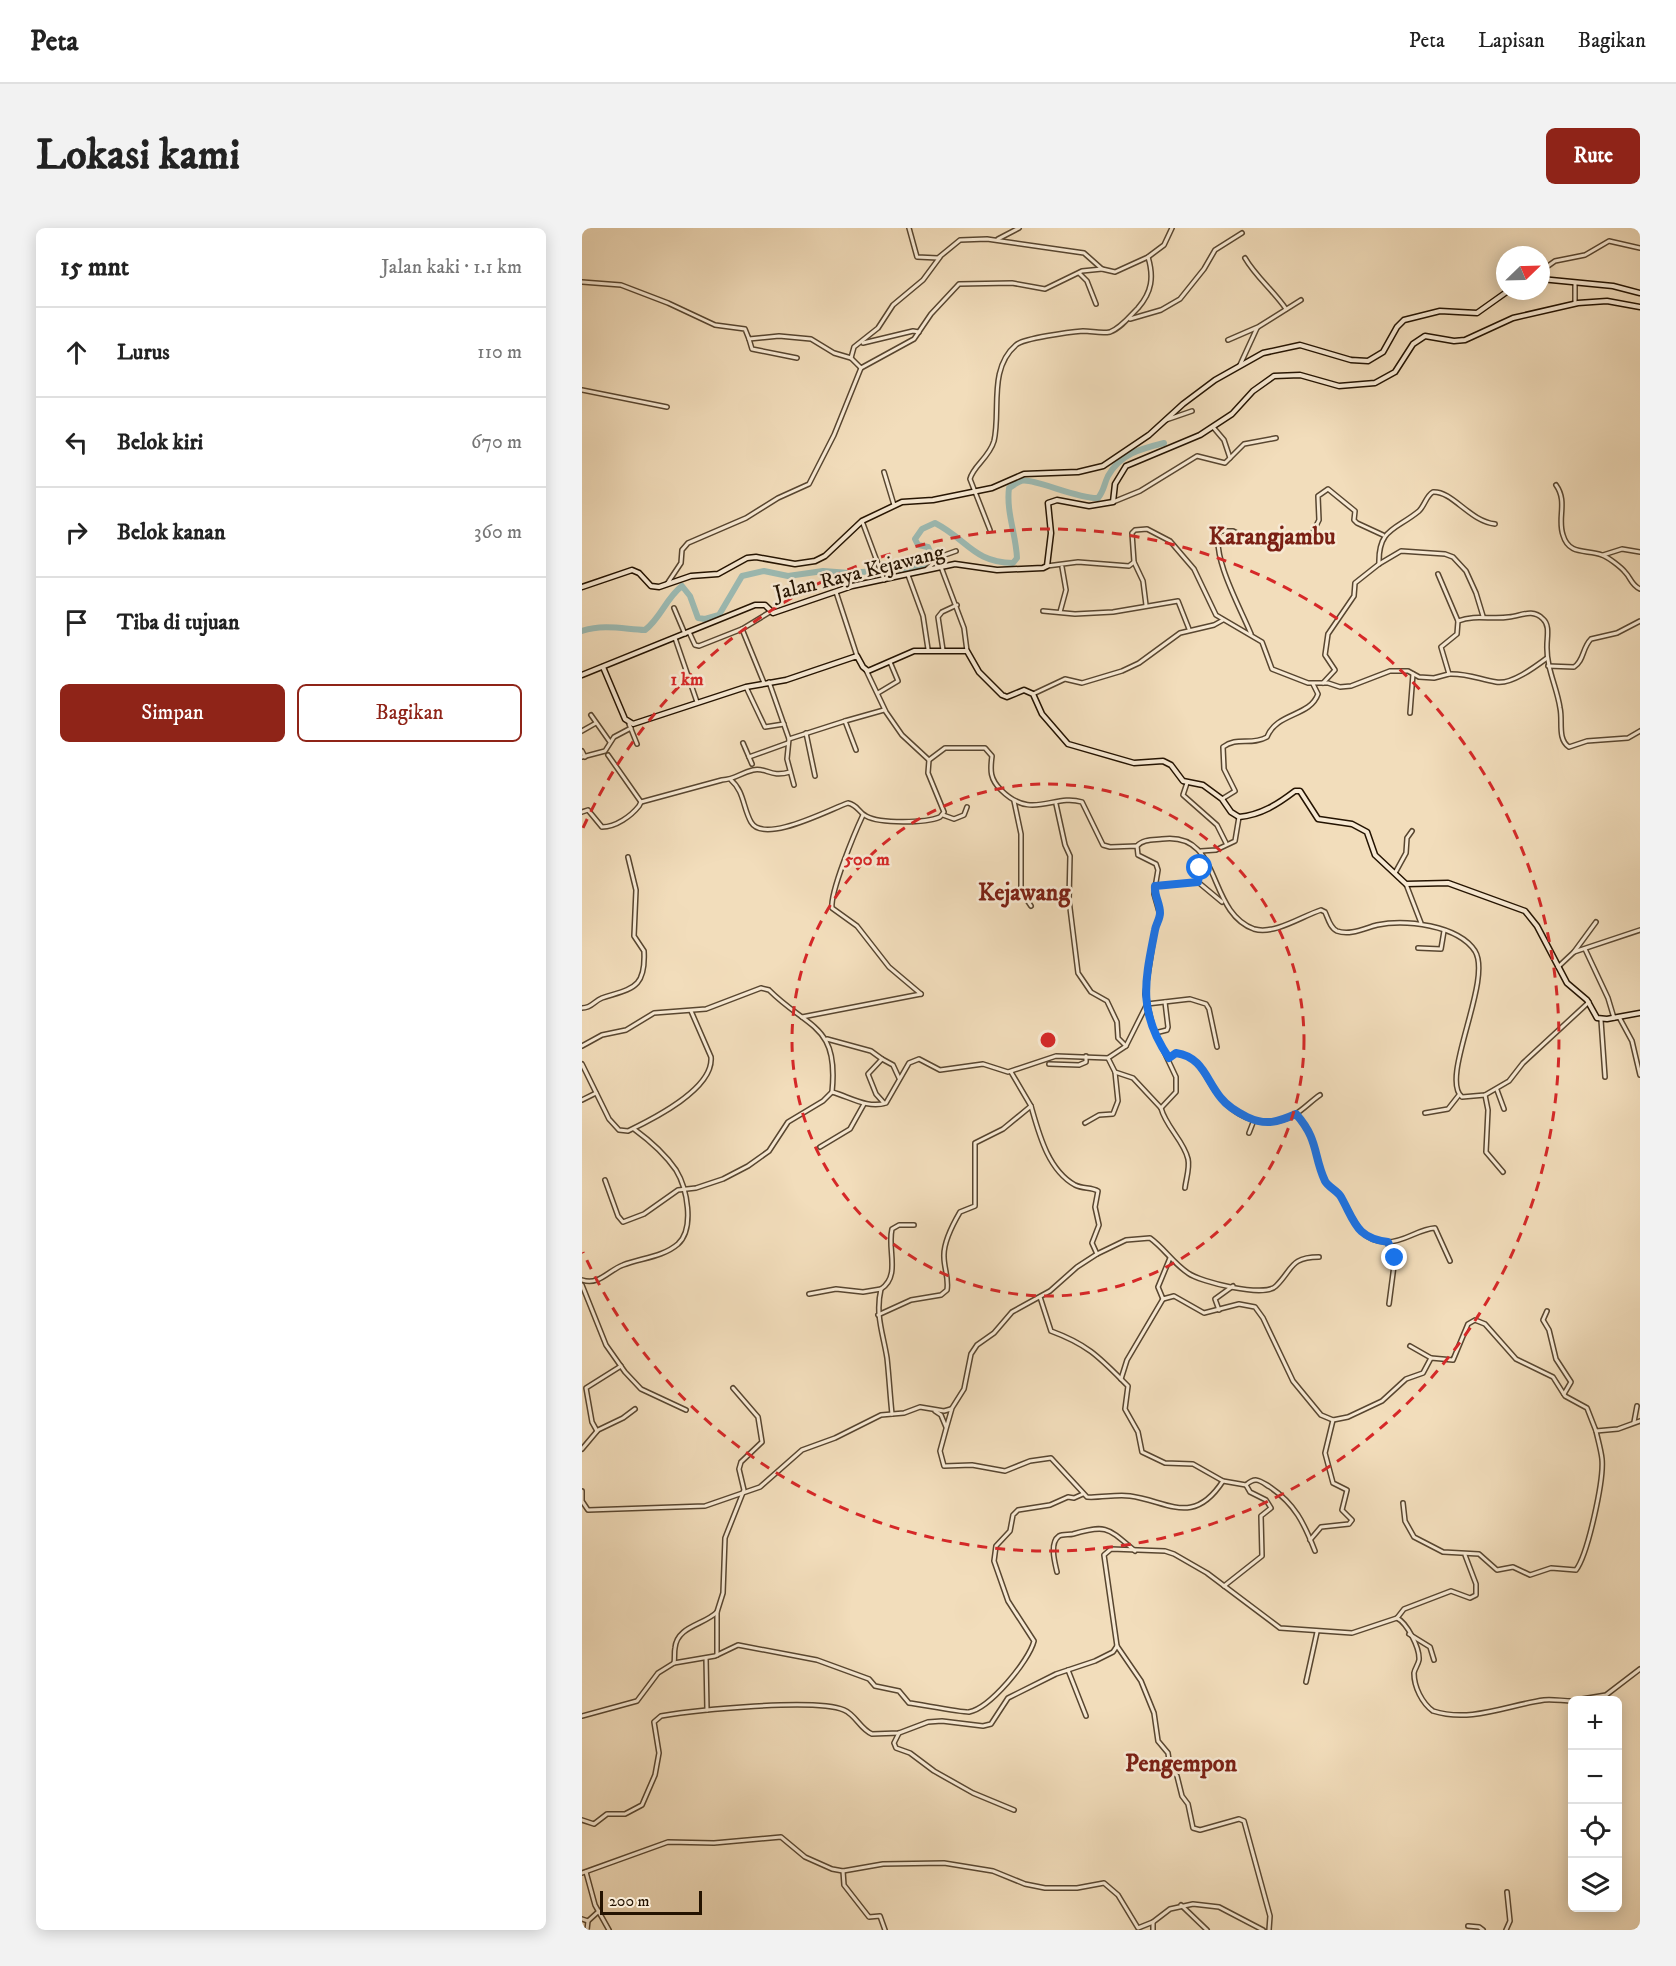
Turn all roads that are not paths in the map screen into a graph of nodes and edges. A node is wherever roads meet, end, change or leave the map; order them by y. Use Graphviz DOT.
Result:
graph roads {
  1 [pos="909,228"];
  2 [pos="1019,228"];
  3 [pos="1172,228"];
  4 [pos="1242,233"];
  5 [pos="997,240"];
  6 [pos="1640,248"];
  7 [pos="940,257"];
  8 [pos="1148,257"];
  9 [pos="1245,258"];
  10 [pos="1550,265"];
  11 [pos="1102,269"];
  12 [pos="1078,273"];
  13 [pos="1550,280"];
  14 [pos="582,282"];
  15 [pos="1575,284"];
  16 [pos="1640,293"];
  17 [pos="1301,300"];
  18 [pos="1496,300"];
  19 [pos="1575,301"];
  20 [pos="1096,304"];
  21 [pos="1640,307"];
  22 [pos="1286,309"];
  23 [pos="1128,319"];
  24 [pos="1258,327"];
  25 [pos="919,332"];
  26 [pos="749,339"];
  27 [pos="1228,340"];
  28 [pos="861,344"];
  29 [pos="797,357"];
  30 [pos="851,358"];
  31 [pos="1240,365"];
  32 [pos="861,368"];
  33 [pos="582,390"];
  34 [pos="667,407"];
  35 [pos="1192,411"];
  36 [pos="1165,420"];
  37 [pos="1212,426"];
  38 [pos="1276,438"];
  39 [pos="1230,458"];
  40 [pos="884,472"];
  41 [pos="1556,485"];
  42 [pos="974,492"];
  43 [pos="1113,502"];
  44 [pos="894,505"];
  45 [pos="862,521"];
  46 [pos="1495,524"];
  47 [pos="990,530"];
  48 [pos="1383,535"];
  49 [pos="956,551"];
  50 [pos="1640,552"];
  51 [pos="1603,555"];
  52 [pos="1134,562"];
  53 [pos="1379,564"];
  54 [pos="1062,566"];
  55 [pos="941,567"];
  56 [pos="1047,567"];
  57 [pos="926,571"];
  58 [pos="1438,574"];
  59 [pos="908,575"];
  60 [pos="884,580"];
  61 [pos="666,586"];
  62 [pos="582,587"];
  63 [pos="1640,589"];
  64 [pos="836,592"];
  65 [pos="957,605"];
  66 [pos="1146,605"];
  67 [pos="675,608"];
  68 [pos="1043,611"];
  69 [pos="770,612"];
  70 [pos="1060,612"];
  71 [pos="1483,616"];
  72 [pos="1223,620"];
  73 [pos="1458,621"];
  74 [pos="1640,621"];
  75 [pos="742,629"];
  76 [pos="1189,629"];
  77 [pos="687,633"];
  78 [pos="1251,634"];
  79 [pos="675,638"];
  80 [pos="928,649"];
  81 [pos="943,651"];
  82 [pos="967,651"];
  83 [pos="857,656"];
  84 [pos="1546,658"];
  85 [pos="889,661"];
  86 [pos="1548,666"];
  87 [pos="603,667"];
  88 [pos="866,670"];
  89 [pos="1413,674"];
  90 [pos="1449,674"];
  91 [pos="582,675"];
  92 [pos="767,683"];
  93 [pos="1323,683"];
  94 [pos="1313,684"];
  95 [pos="746,687"];
  96 [pos="877,693"];
  97 [pos="1033,694"];
  98 [pos="697,702"];
  99 [pos="884,710"];
  100 [pos="1410,713"];
  101 [pos="591,715"];
  102 [pos="844,721"];
  103 [pos="596,723"];
  104 [pos="784,724"];
  105 [pos="630,726"];
  106 [pos="582,731"];
  107 [pos="1640,731"];
  108 [pos="806,733"];
  109 [pos="789,741"];
  110 [pos="610,742"];
  111 [pos="743,743"];
  112 [pos="637,744"];
  113 [pos="856,750"];
  114 [pos="582,751"];
  115 [pos="608,755"];
  116 [pos="583,757"];
  117 [pos="749,757"];
  118 [pos="929,760"];
  119 [pos="752,764"];
  120 [pos="790,772"];
  121 [pos="815,776"];
  122 [pos="731,780"];
  123 [pos="1187,783"];
  124 [pos="794,785"];
  125 [pos="1222,799"];
  126 [pos="1014,801"];
  127 [pos="640,802"];
  128 [pos="1056,804"];
  129 [pos="967,807"];
  130 [pos="582,812"];
  131 [pos="863,815"];
  132 [pos="943,815"];
  133 [pos="1239,817"];
  134 [pos="1412,831"];
  135 [pos="1226,844"];
  136 [pos="1137,846"];
  137 [pos="1201,851"];
  138 [pos="628,857"];
  139 [pos="1394,874"];
  140 [pos="1198,882"];
  141 [pos="1155,886"];
  142 [pos="1407,886"];
  143 [pos="1223,903"];
  144 [pos="1031,906"];
  145 [pos="1596,922"];
  146 [pos="1421,923"];
  147 [pos="1640,930"];
  148 [pos="1444,931"];
  149 [pos="1418,948"];
  150 [pos="1585,949"];
  151 [pos="1574,952"];
  152 [pos="1558,967"];
  153 [pos="1587,1000"];
  154 [pos="1165,1002"];
  155 [pos="1147,1005"];
  156 [pos="582,1008"];
  157 [pos="691,1011"];
  158 [pos="1640,1013"];
  159 [pos="801,1017"];
  160 [pos="1619,1017"];
  161 [pos="1614,1018"];
  162 [pos="1601,1020"];
  163 [pos="1155,1034"];
  164 [pos="827,1039"];
  165 [pos="582,1046"];
  166 [pos="1126,1046"];
  167 [pos="1217,1047"];
  168 [pos="1086,1056"];
  169 [pos="1108,1058"];
  170 [pos="1169,1058"];
  171 [pos="882,1059"];
  172 [pos="582,1064"];
  173 [pos="1049,1064"];
  174 [pos="1011,1072"];
  175 [pos="1115,1072"];
  176 [pos="1640,1075"];
  177 [pos="1605,1077"];
  178 [pos="899,1078"];
  179 [pos="1497,1090"];
  180 [pos="832,1092"];
  181 [pos="596,1094"];
  182 [pos="1320,1095"];
  183 [pos="1459,1095"];
  184 [pos="1485,1095"];
  185 [pos="582,1100"];
  186 [pos="884,1103"];
  187 [pos="864,1104"];
  188 [pos="1031,1106"];
  189 [pos="1161,1108"];
  190 [pos="1504,1109"];
  191 [pos="1425,1113"];
  192 [pos="1296,1114"];
  193 [pos="1254,1120"];
  194 [pos="1085,1123"];
  195 [pos="634,1129"];
  196 [pos="1250,1132"];
  197 [pos="820,1147"];
  198 [pos="1503,1172"];
  199 [pos="605,1180"];
  200 [pos="683,1188"];
  201 [pos="1185,1188"];
  202 [pos="914,1224"];
  203 [pos="1388,1242"];
  204 [pos="1097,1254"];
  205 [pos="1319,1257"];
  206 [pos="1170,1258"];
  207 [pos="1450,1261"];
  208 [pos="582,1280"];
  209 [pos="582,1285"];
  210 [pos="1233,1286"];
  211 [pos="881,1289"];
  212 [pos="809,1294"];
  213 [pos="1040,1297"];
  214 [pos="1163,1299"];
  215 [pos="1389,1304"];
  216 [pos="1219,1310"];
  217 [pos="1547,1311"];
  218 [pos="878,1315"];
  219 [pos="1410,1346"];
  220 [pos="1431,1358"];
  221 [pos="621,1366"];
  222 [pos="1121,1379"];
  223 [pos="733,1388"];
  224 [pos="1564,1394"];
  225 [pos="1637,1406"];
  226 [pos="952,1408"];
  227 [pos="635,1409"];
  228 [pos="931,1409"];
  229 [pos="686,1410"];
  230 [pos="892,1414"];
  231 [pos="1332,1420"];
  232 [pos="1640,1421"];
  233 [pos="1633,1423"];
  234 [pos="946,1429"];
  235 [pos="597,1431"];
  236 [pos="1596,1431"];
  237 [pos="582,1449"];
  238 [pos="1222,1481"];
  239 [pos="1246,1485"];
  240 [pos="582,1491"];
  241 [pos="743,1494"];
  242 [pos="1083,1494"];
  243 [pos="1403,1503"];
  244 [pos="1310,1540"];
  245 [pos="1315,1551"];
  246 [pos="1137,1552"];
  247 [pos="1465,1555"];
  248 [pos="1057,1572"];
  249 [pos="1224,1586"];
  250 [pos="717,1612"];
  251 [pos="1397,1618"];
  252 [pos="1317,1632"];
  253 [pos="1409,1634"];
  254 [pos="1117,1646"];
  255 [pos="717,1655"];
  256 [pos="706,1658"];
  257 [pos="1434,1660"];
  258 [pos="674,1663"];
  259 [pos="1640,1669"];
  260 [pos="1068,1670"];
  261 [pos="1306,1682"];
  262 [pos="995,1695"];
  263 [pos="1601,1696"];
  264 [pos="1568,1701"];
  265 [pos="1003,1703"];
  266 [pos="707,1711"];
  267 [pos="582,1716"];
  268 [pos="1086,1716"];
  269 [pos="899,1733"];
  270 [pos="1014,1810"];
  271 [pos="582,1820"];
  272 [pos="843,1870"];
  273 [pos="584,1872"];
  274 [pos="1507,1893"];
  275 [pos="1181,1905"];
  276 [pos="599,1911"];
  277 [pos="582,1919"];
  278 [pos="588,1920"];
  279 [pos="1153,1922"];
  280 [pos="1468,1926"];
  281 [pos="587,1930"];
  282 [pos="609,1930"];
  283 [pos="885,1930"];
  284 [pos="1153,1930"];
  285 [pos="1207,1930"];
  286 [pos="1263,1930"];
  287 [pos="1269,1930"];
  288 [pos="1483,1930"];
  289 [pos="1506,1930"];
  1 -- 7 [label="street"];
  2 -- 5 [label="street"];
  3 -- 8 [label="street"];
  4 -- 23 [label="street"];
  5 -- 7 [label="street"];
  5 -- 11 [label="street"];
  6 -- 10 [label="street"];
  7 -- 28 [label="street"];
  8 -- 11 [label="street"];
  8 -- 23 [label="street"];
  9 -- 22 [label="street"];
  11 -- 12 [label="street"];
  12 -- 20 [label="street"];
  12 -- 25 [label="street"];
  13 -- 15 [label="street"];
  14 -- 26 [label="street"];
  15 -- 16 [label="street"];
  15 -- 19 [label="street"];
  17 -- 22 [label="street"];
  18 -- 31 [label="street"];
  19 -- 21 [label="street"];
  19 -- 37 [label="street"];
  22 -- 24 [label="street"];
  23 -- 42 [label="street"];
  24 -- 27 [label="street"];
  24 -- 31 [label="street"];
  25 -- 28 [label="street"];
  25 -- 32 [label="street"];
  26 -- 29 [label="street"];
  26 -- 30 [label="street"];
  28 -- 30 [label="street"];
  30 -- 32 [label="street"];
  31 -- 36 [label="street"];
  32 -- 61 [label="street"];
  33 -- 34 [label="street"];
  35 -- 36 [label="street"];
  36 -- 42 [label="street"];
  37 -- 39 [label="street"];
  37 -- 43 [label="street"];
  38 -- 39 [label="street"];
  39 -- 43 [label="street"];
  40 -- 44 [label="street"];
  41 -- 51 [label="street"];
  42 -- 44 [label="street"];
  42 -- 47 [label="street"];
  43 -- 56 [label="street"];
  44 -- 45 [label="street"];
  45 -- 60 [label="street"];
  45 -- 61 [label="street"];
  46 -- 48 [label="street"];
  48 -- 53 [label="street"];
  48 -- 78 [label="street"];
  49 -- 57 [label="street"];
  50 -- 51 [label="street"];
  51 -- 63 [label="street"];
  52 -- 54 [label="street"];
  52 -- 66 [label="street"];
  52 -- 72 [label="street"];
  53 -- 71 [label="street"];
  53 -- 93 [label="street"];
  54 -- 56 [label="street"];
  54 -- 70 [label="street"];
  55 -- 56 [label="street, Jalan Raya Kejawang"];
  55 -- 57 [label="street, Jalan Raya Kejawang"];
  55 -- 65 [label="street"];
  57 -- 59 [label="street, Jalan Raya Kejawang"];
  58 -- 73 [label="street"];
  59 -- 60 [label="street, Jalan Raya Kejawang"];
  59 -- 80 [label="street"];
  60 -- 64 [label="street, Jalan Raya Kejawang"];
  61 -- 62 [label="street"];
  64 -- 69 [label="street, Jalan Raya Kejawang"];
  64 -- 83 [label="street"];
  65 -- 81 [label="street"];
  65 -- 82 [label="street"];
  66 -- 70 [label="street"];
  66 -- 76 [label="street"];
  67 -- 77 [label="street"];
  68 -- 70 [label="street"];
  69 -- 75 [label="street"];
  69 -- 77 [label="street, Jalan Raya Kejawang"];
  71 -- 73 [label="street"];
  71 -- 84 [label="street"];
  72 -- 76 [label="street"];
  72 -- 78 [label="street"];
  73 -- 90 [label="street"];
  74 -- 86 [label="street"];
  75 -- 77 [label="street"];
  75 -- 92 [label="street"];
  76 -- 97 [label="street"];
  77 -- 79 [label="street, Jalan Raya Kejawang"];
  78 -- 94 [label="street"];
  79 -- 87 [label="street, Jalan Raya Kejawang"];
  79 -- 98 [label="street"];
  80 -- 81 [label="street"];
  80 -- 85 [label="street"];
  81 -- 82 [label="street"];
  82 -- 97 [label="street"];
  83 -- 88 [label="street"];
  83 -- 92 [label="street"];
  84 -- 86 [label="street"];
  84 -- 90 [label="street"];
  85 -- 88 [label="street"];
  85 -- 96 [label="street"];
  86 -- 107 [label="street"];
  87 -- 91 [label="street, Jalan Raya Kejawang"];
  87 -- 105 [label="street"];
  88 -- 96 [label="street"];
  89 -- 90 [label="street"];
  89 -- 93 [label="street"];
  89 -- 100 [label="street"];
  92 -- 95 [label="street"];
  92 -- 104 [label="street"];
  93 -- 94 [label="street"];
  94 -- 125 [label="street"];
  95 -- 98 [label="street"];
  95 -- 104 [label="street"];
  96 -- 99 [label="street"];
  97 -- 123 [label="street"];
  98 -- 105 [label="street"];
  99 -- 102 [label="street"];
  99 -- 118 [label="street"];
  101 -- 103 [label="street"];
  102 -- 108 [label="street"];
  102 -- 113 [label="street"];
  103 -- 106 [label="street"];
  103 -- 110 [label="street"];
  104 -- 109 [label="street"];
  105 -- 110 [label="street"];
  105 -- 112 [label="street"];
  108 -- 109 [label="street"];
  108 -- 121 [label="street"];
  109 -- 117 [label="street"];
  109 -- 120 [label="street"];
  110 -- 116 [label="street"];
  111 -- 117 [label="street"];
  114 -- 116 [label="street"];
  115 -- 127 [label="street"];
  117 -- 119 [label="street"];
  118 -- 126 [label="street"];
  118 -- 132 [label="street"];
  120 -- 122 [label="street"];
  120 -- 124 [label="street"];
  122 -- 127 [label="street"];
  122 -- 131 [label="street"];
  123 -- 125 [label="street"];
  123 -- 135 [label="street"];
  125 -- 133 [label="street"];
  126 -- 128 [label="street"];
  126 -- 144 [label="street"];
  127 -- 130 [label="street"];
  128 -- 136 [label="street"];
  128 -- 166 [label="street"];
  129 -- 132 [label="street"];
  131 -- 132 [label="street"];
  131 -- 159 [label="street"];
  133 -- 135 [label="street"];
  133 -- 139 [label="street"];
  134 -- 139 [label="street"];
  135 -- 137 [label="street"];
  136 -- 137 [label="street"];
  136 -- 141 [label="street"];
  137 -- 140 [label="street"];
  137 -- 143 [label="street"];
  138 -- 156 [label="street"];
  139 -- 142 [label="street"];
  140 -- 141 [label="street"];
  140 -- 143 [label="street"];
  141 -- 155 [label="street"];
  142 -- 146 [label="street"];
  142 -- 152 [label="street"];
  143 -- 146 [label="street"];
  145 -- 151 [label="street"];
  146 -- 148 [label="street"];
  147 -- 150 [label="street"];
  148 -- 149 [label="street"];
  148 -- 183 [label="street"];
  150 -- 151 [label="street"];
  150 -- 161 [label="street"];
  151 -- 152 [label="street"];
  152 -- 153 [label="street"];
  153 -- 162 [label="street"];
  153 -- 179 [label="street"];
  154 -- 155 [label="street"];
  154 -- 163 [label="street"];
  154 -- 167 [label="street"];
  155 -- 163 [label="street"];
  155 -- 166 [label="street"];
  157 -- 159 [label="street"];
  157 -- 165 [label="street"];
  157 -- 195 [label="street"];
  158 -- 160 [label="street"];
  159 -- 164 [label="street"];
  160 -- 161 [label="street"];
  160 -- 176 [label="street"];
  161 -- 162 [label="street"];
  162 -- 177 [label="street"];
  163 -- 170 [label="street"];
  164 -- 171 [label="street"];
  164 -- 180 [label="street"];
  166 -- 169 [label="street"];
  168 -- 169 [label="street"];
  168 -- 173 [label="street"];
  168 -- 174 [label="street"];
  169 -- 175 [label="street"];
  170 -- 189 [label="street"];
  170 -- 193 [label="street"];
  171 -- 178 [label="street"];
  171 -- 186 [label="street"];
  172 -- 181 [label="street"];
  174 -- 178 [label="street"];
  174 -- 188 [label="street"];
  175 -- 189 [label="street"];
  175 -- 194 [label="street"];
  178 -- 186 [label="street"];
  179 -- 184 [label="street"];
  179 -- 190 [label="street"];
  180 -- 187 [label="street"];
  180 -- 200 [label="street"];
  181 -- 185 [label="street"];
  181 -- 195 [label="street"];
  182 -- 192 [label="street"];
  183 -- 184 [label="street"];
  183 -- 191 [label="street"];
  184 -- 198 [label="street"];
  186 -- 187 [label="street"];
  187 -- 197 [label="street"];
  188 -- 204 [label="street"];
  188 -- 218 [label="street"];
  189 -- 201 [label="street"];
  192 -- 193 [label="street"];
  192 -- 203 [label="street"];
  193 -- 196 [label="street"];
  195 -- 200 [label="street"];
  199 -- 200 [label="street"];
  200 -- 208 [label="street"];
  202 -- 211 [label="street"];
  203 -- 207 [label="street"];
  203 -- 215 [label="street"];
  204 -- 206 [label="street"];
  204 -- 213 [label="street"];
  205 -- 210 [label="street"];
  206 -- 210 [label="street"];
  206 -- 214 [label="street"];
  209 -- 221 [label="street"];
  210 -- 216 [label="street"];
  211 -- 212 [label="street"];
  211 -- 218 [label="street"];
  213 -- 222 [label="street"];
  213 -- 226 [label="street"];
  214 -- 216 [label="street"];
  214 -- 222 [label="street"];
  216 -- 231 [label="street"];
  217 -- 224 [label="street"];
  218 -- 230 [label="street"];
  219 -- 220 [label="street"];
  220 -- 224 [label="street"];
  220 -- 231 [label="street"];
  221 -- 229 [label="street"];
  221 -- 235 [label="street"];
  222 -- 238 [label="street"];
  223 -- 241 [label="street"];
  224 -- 236 [label="street"];
  225 -- 233 [label="street"];
  226 -- 228 [label="street"];
  226 -- 234 [label="street"];
  227 -- 235 [label="street"];
  228 -- 230 [label="street"];
  228 -- 234 [label="street"];
  230 -- 241 [label="street"];
  231 -- 244 [label="street"];
  232 -- 233 [label="street"];
  233 -- 236 [label="street"];
  234 -- 242 [label="street"];
  235 -- 237 [label="street"];
  236 -- 247 [label="street"];
  238 -- 239 [label="street"];
  238 -- 242 [label="street"];
  239 -- 244 [label="street"];
  239 -- 249 [label="street"];
  240 -- 241 [label="street"];
  241 -- 250 [label="street"];
  242 -- 262 [label="street"];
  243 -- 247 [label="street"];
  244 -- 245 [label="street"];
  246 -- 248 [label="street"];
  246 -- 249 [label="street"];
  246 -- 254 [label="street"];
  247 -- 251 [label="street"];
  249 -- 252 [label="street"];
  250 -- 255 [label="street"];
  250 -- 258 [label="street"];
  251 -- 252 [label="street"];
  251 -- 253 [label="street"];
  252 -- 261 [label="street"];
  253 -- 257 [label="street"];
  253 -- 264 [label="street"];
  254 -- 260 [label="street"];
  254 -- 287 [label="street"];
  255 -- 256 [label="street"];
  255 -- 262 [label="street"];
  256 -- 258 [label="street"];
  256 -- 266 [label="street"];
  258 -- 267 [label="street"];
  259 -- 263 [label="street"];
  260 -- 265 [label="street"];
  260 -- 268 [label="street"];
  262 -- 265 [label="street"];
  265 -- 269 [label="street"];
  266 -- 269 [label="street"];
  266 -- 271 [label="street"];
  269 -- 270 [label="street"];
  272 -- 273 [label="street"];
  272 -- 279 [label="street"];
  272 -- 283 [label="street"];
  273 -- 276 [label="street"];
  274 -- 289 [label="street"];
  275 -- 279 [label="street"];
  275 -- 285 [label="street"];
  275 -- 286 [label="street"];
  276 -- 278 [label="street"];
  276 -- 282 [label="street"];
  277 -- 278 [label="street"];
  278 -- 281 [label="street"];
  279 -- 284 [label="street"];
  280 -- 288 [label="street"];
}
